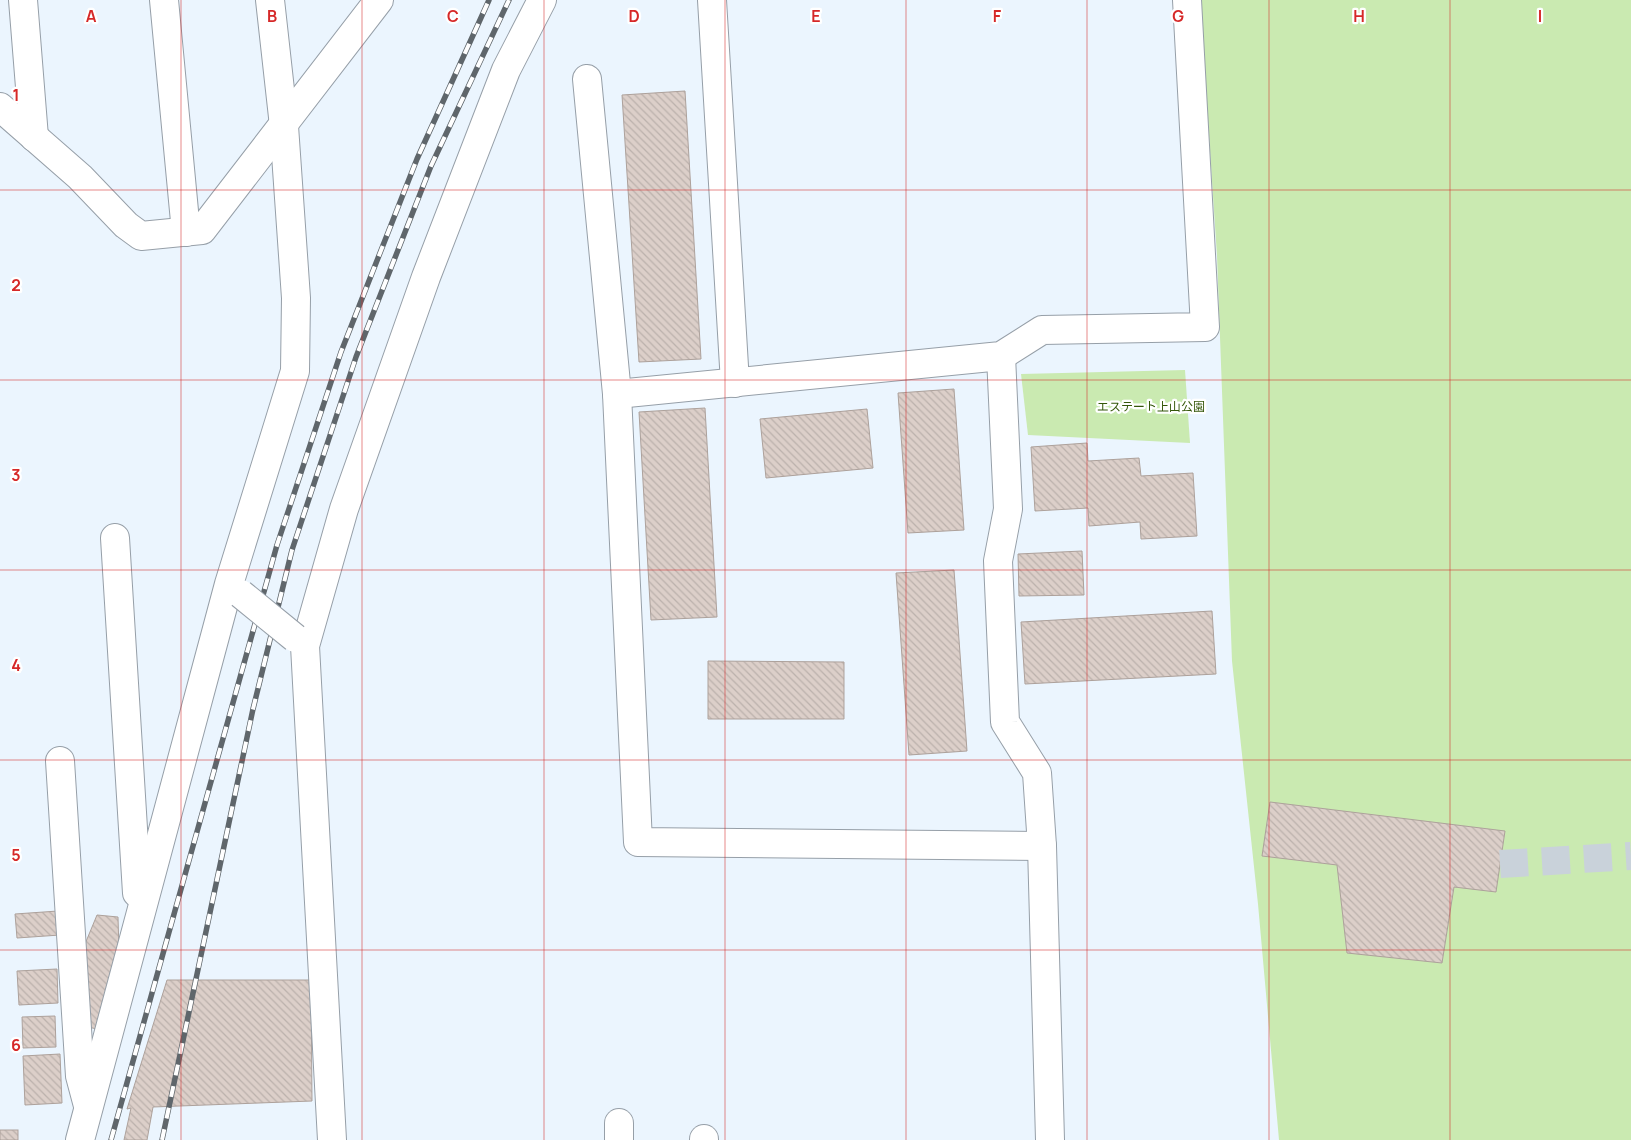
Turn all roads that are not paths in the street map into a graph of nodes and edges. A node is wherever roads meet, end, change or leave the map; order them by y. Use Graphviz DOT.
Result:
graph roads {
  1 [pos="23,0"];
  2 [pos="164,0"];
  3 [pos="270,0"];
  4 [pos="379,0"];
  5 [pos="542,0"];
  6 [pos="712,0"];
  7 [pos="1187,0"];
  8 [pos="587,79"];
  9 [pos="0,107"];
  10 [pos="284,126"];
  11 [pos="34,137"];
  12 [pos="186,232"];
  13 [pos="1000,356"];
  14 [pos="735,383"];
  15 [pos="617,394"];
  16 [pos="115,538"];
  17 [pos="235,589"];
  18 [pos="300,642"];
  19 [pos="60,762"];
  20 [pos="1042,846"];
  21 [pos="139,918"];
  22 [pos="89,1110"];
  23 [pos="80,1140"];
  24 [pos="332,1140"];
  25 [pos="1050,1140"];
  1 -- 11 [label="street"];
  2 -- 12 [label="street"];
  3 -- 10 [label="street"];
  4 -- 10 [label="street"];
  5 -- 18 [label="street"];
  6 -- 14 [label="street"];
  7 -- 13 [label="street"];
  8 -- 15 [label="street"];
  9 -- 11 [label="street"];
  10 -- 12 [label="street"];
  10 -- 17 [label="street"];
  11 -- 12 [label="street"];
  13 -- 14 [label="street"];
  13 -- 20 [label="street"];
  14 -- 15 [label="street"];
  15 -- 20 [label="street"];
  16 -- 21 [label="street"];
  17 -- 18 [label="street, bridge"];
  17 -- 21 [label="street"];
  18 -- 24 [label="street"];
  19 -- 22 [label="street"];
  20 -- 25 [label="street"];
  21 -- 22 [label="street"];
  22 -- 23 [label="street"];
}
